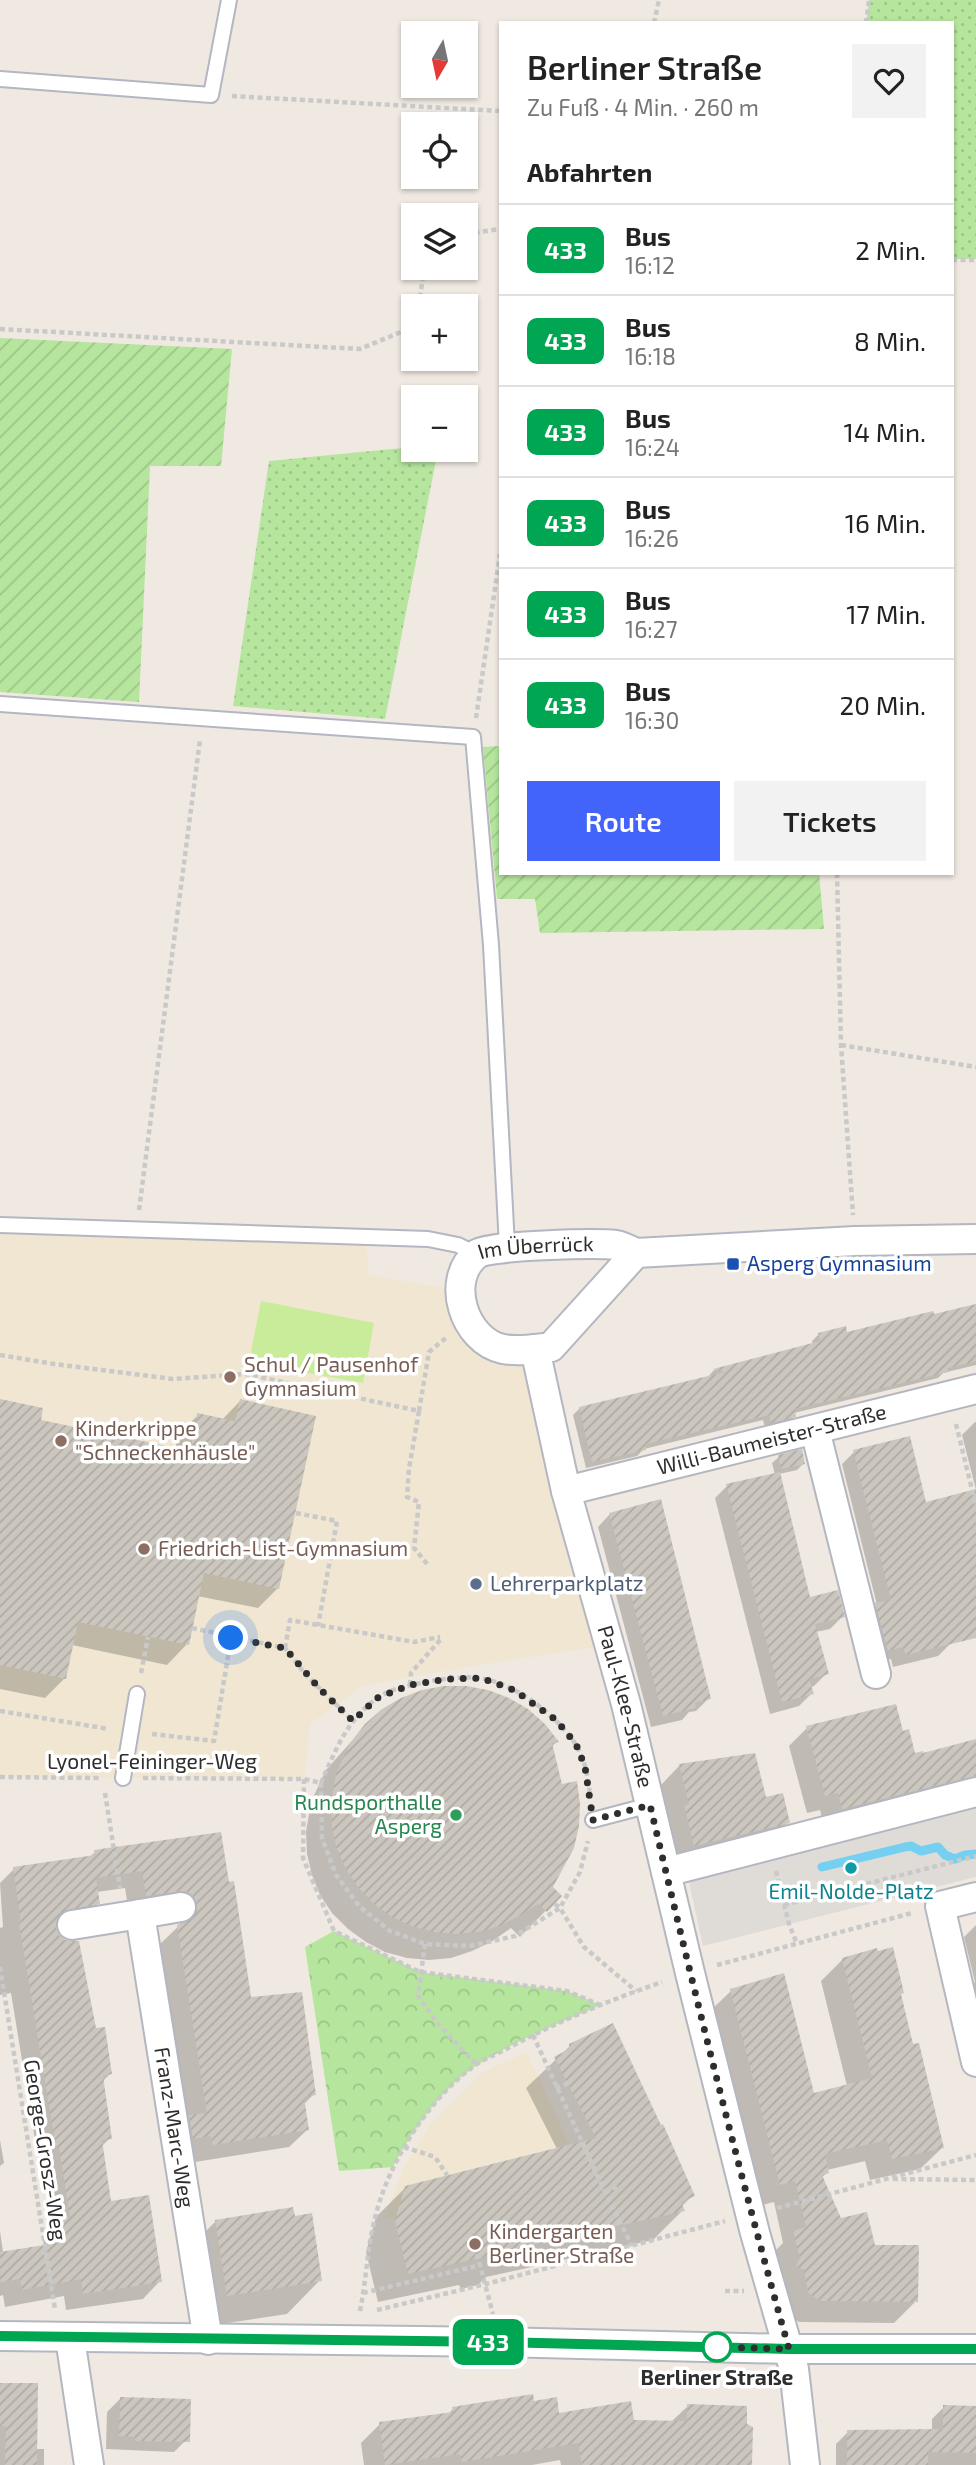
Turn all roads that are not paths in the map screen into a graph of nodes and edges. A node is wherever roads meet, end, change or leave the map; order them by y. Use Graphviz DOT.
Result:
graph roads {
  1 [pos="229,0"];
  2 [pos="0,79"];
  3 [pos="0,704"];
  4 [pos="0,1225"];
  5 [pos="976,1238"];
  6 [pos="507,1246"];
  7 [pos="636,1253"];
  8 [pos="476,1254"];
  9 [pos="535,1349"];
  10 [pos="976,1389"];
  11 [pos="815,1430"];
  12 [pos="566,1491"];
  13 [pos="876,1674"];
  14 [pos="137,1695"];
  15 [pos="123,1778"];
  16 [pos="976,1792"];
  17 [pos="650,1805"];
  18 [pos="593,1820"];
  19 [pos="666,1872"];
  20 [pos="976,1897"];
  21 [pos="181,1907"];
  22 [pos="132,1915"];
  23 [pos="72,1925"];
  24 [pos="976,2062"];
  25 [pos="0,2336"];
  26 [pos="64,2338"];
  27 [pos="208,2340"];
  28 [pos="976,2348"];
  29 [pos="789,2349"];
  30 [pos="89,2465"];
  31 [pos="805,2465"];
  1 -- 2 [label="lane"];
  3 -- 6 [label="lane"];
  4 -- 8 [label="lane"];
  5 -- 7 [label="street, Im Überrück"];
  6 -- 7 [label="street, Im Überrück"];
  6 -- 8 [label="street, Im Überrück"];
  7 -- 9 [label="street, Im Überrück"];
  8 -- 9 [label="street, Im Überrück"];
  9 -- 12 [label="street, Paul-Klee-Straße"];
  10 -- 11 [label="street, Willi-Baumeister-Straße"];
  11 -- 12 [label="street, Willi-Baumeister-Straße"];
  11 -- 13 [label="street"];
  12 -- 17 [label="street, Paul-Klee-Straße"];
  14 -- 15 [label="lane"];
  16 -- 19 [label="street"];
  17 -- 18 [label="lane"];
  17 -- 19 [label="street, Paul-Klee-Straße"];
  19 -- 29 [label="street, Paul-Klee-Straße"];
  20 -- 24 [label="street"];
  21 -- 22 [label="street"];
  22 -- 23 [label="street"];
  22 -- 27 [label="street, Franz-Marc-Weg"];
  25 -- 26 [label="street"];
  26 -- 27 [label="street"];
  26 -- 30 [label="street"];
  27 -- 29 [label="street"];
  28 -- 29 [label="street"];
  29 -- 31 [label="street, Paul-Klee-Straße"];
}
